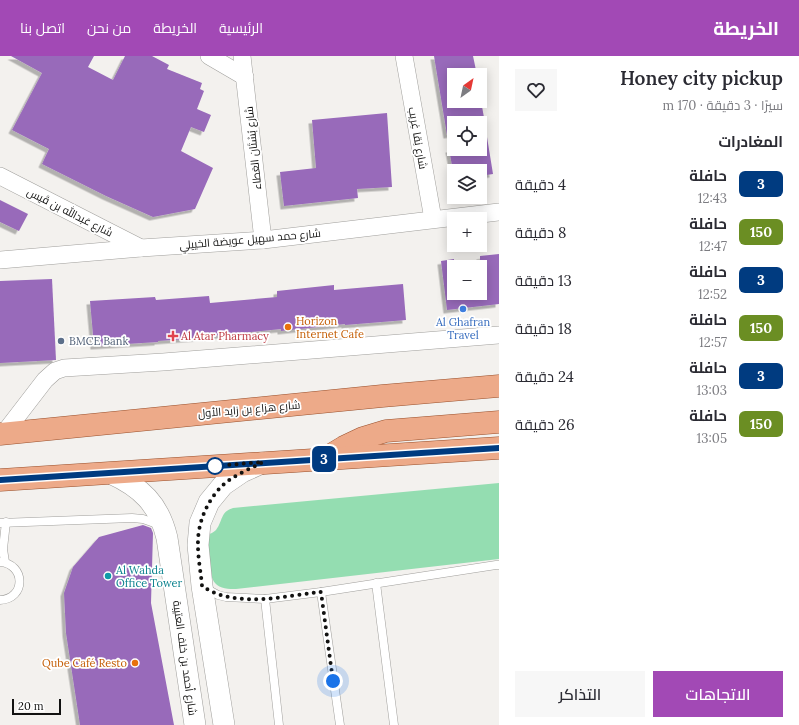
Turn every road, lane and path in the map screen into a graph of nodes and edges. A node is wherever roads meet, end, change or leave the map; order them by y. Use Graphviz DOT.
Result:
graph roads {
  1 [pos="209,56"];
  2 [pos="242,56"];
  3 [pos="404,56"];
  4 [pos="245,77"];
  5 [pos="0,176"];
  6 [pos="499,212"];
  7 [pos="433,219"];
  8 [pos="263,240"];
  9 [pos="141,248"];
  10 [pos="0,260"];
  11 [pos="499,335"];
  12 [pos="499,386"];
  13 [pos="499,422"];
  14 [pos="2,433"];
  15 [pos="499,448"];
  16 [pos="474,450"];
  17 [pos="499,455"];
  18 [pos="325,459"];
  19 [pos="263,462"];
  20 [pos="110,473"];
  21 [pos="0,480"];
  22 [pos="3,523"];
  23 [pos="165,528"];
  24 [pos="2,562"];
  25 [pos="499,565"];
  26 [pos="376,583"];
  27 [pos="202,586"];
  28 [pos="321,592"];
  29 [pos="264,599"];
  30 [pos="0,600"];
  31 [pos="195,725"];
  32 [pos="224,725"];
  33 [pos="279,725"];
  34 [pos="340,725"];
  35 [pos="394,725"];
  1 -- 4 [label="street"];
  2 -- 4 [label="street, شارع بُسْتَان العَطاء"];
  3 -- 7 [label="street, شارع نِقا غِريب"];
  4 -- 8 [label="street, شارع بُسْتَان العَطاء"];
  5 -- 9 [label="street, شارع عَبدالله بن قَيس"];
  6 -- 7 [label="street, شارع حمد سهيل عويضة الخييلي"];
  7 -- 8 [label="street, شارع حمد سهيل عويضة الخييلي"];
  8 -- 9 [label="street, شارع حمد سهيل عويضة الخييلي"];
  9 -- 10 [label="street, شارع حمد سهيل عويضة الخييلي"];
  11 -- 14 [label="street"];
  12 -- 14 [label="main road, شارع هزاع بن زايد الأول"];
  13 -- 18 [label="main road"];
  15 -- 16 [label="main road"];
  16 -- 17 [label="main road"];
  16 -- 18 [label="main road"];
  18 -- 19 [label="main road"];
  19 -- 20 [label="main road"];
  19 -- 27 [label="street"];
  20 -- 21 [label="main road"];
  20 -- 23 [label="street, شارع أحمد بن خلف العتيبة"];
  22 -- 23 [label="lane"];
  22 -- 24 [label="lane"];
  23 -- 31 [label="street, شارع أحمد بن خلف العتيبة"];
  24 -- 30 [label="lane"];
  25 -- 26 [label="lane"];
  26 -- 28 [label="lane"];
  26 -- 35 [label="lane"];
  27 -- 29 [label="lane"];
  27 -- 32 [label="street"];
  28 -- 29 [label="lane"];
  28 -- 34 [label="lane"];
  29 -- 33 [label="lane"];
}
